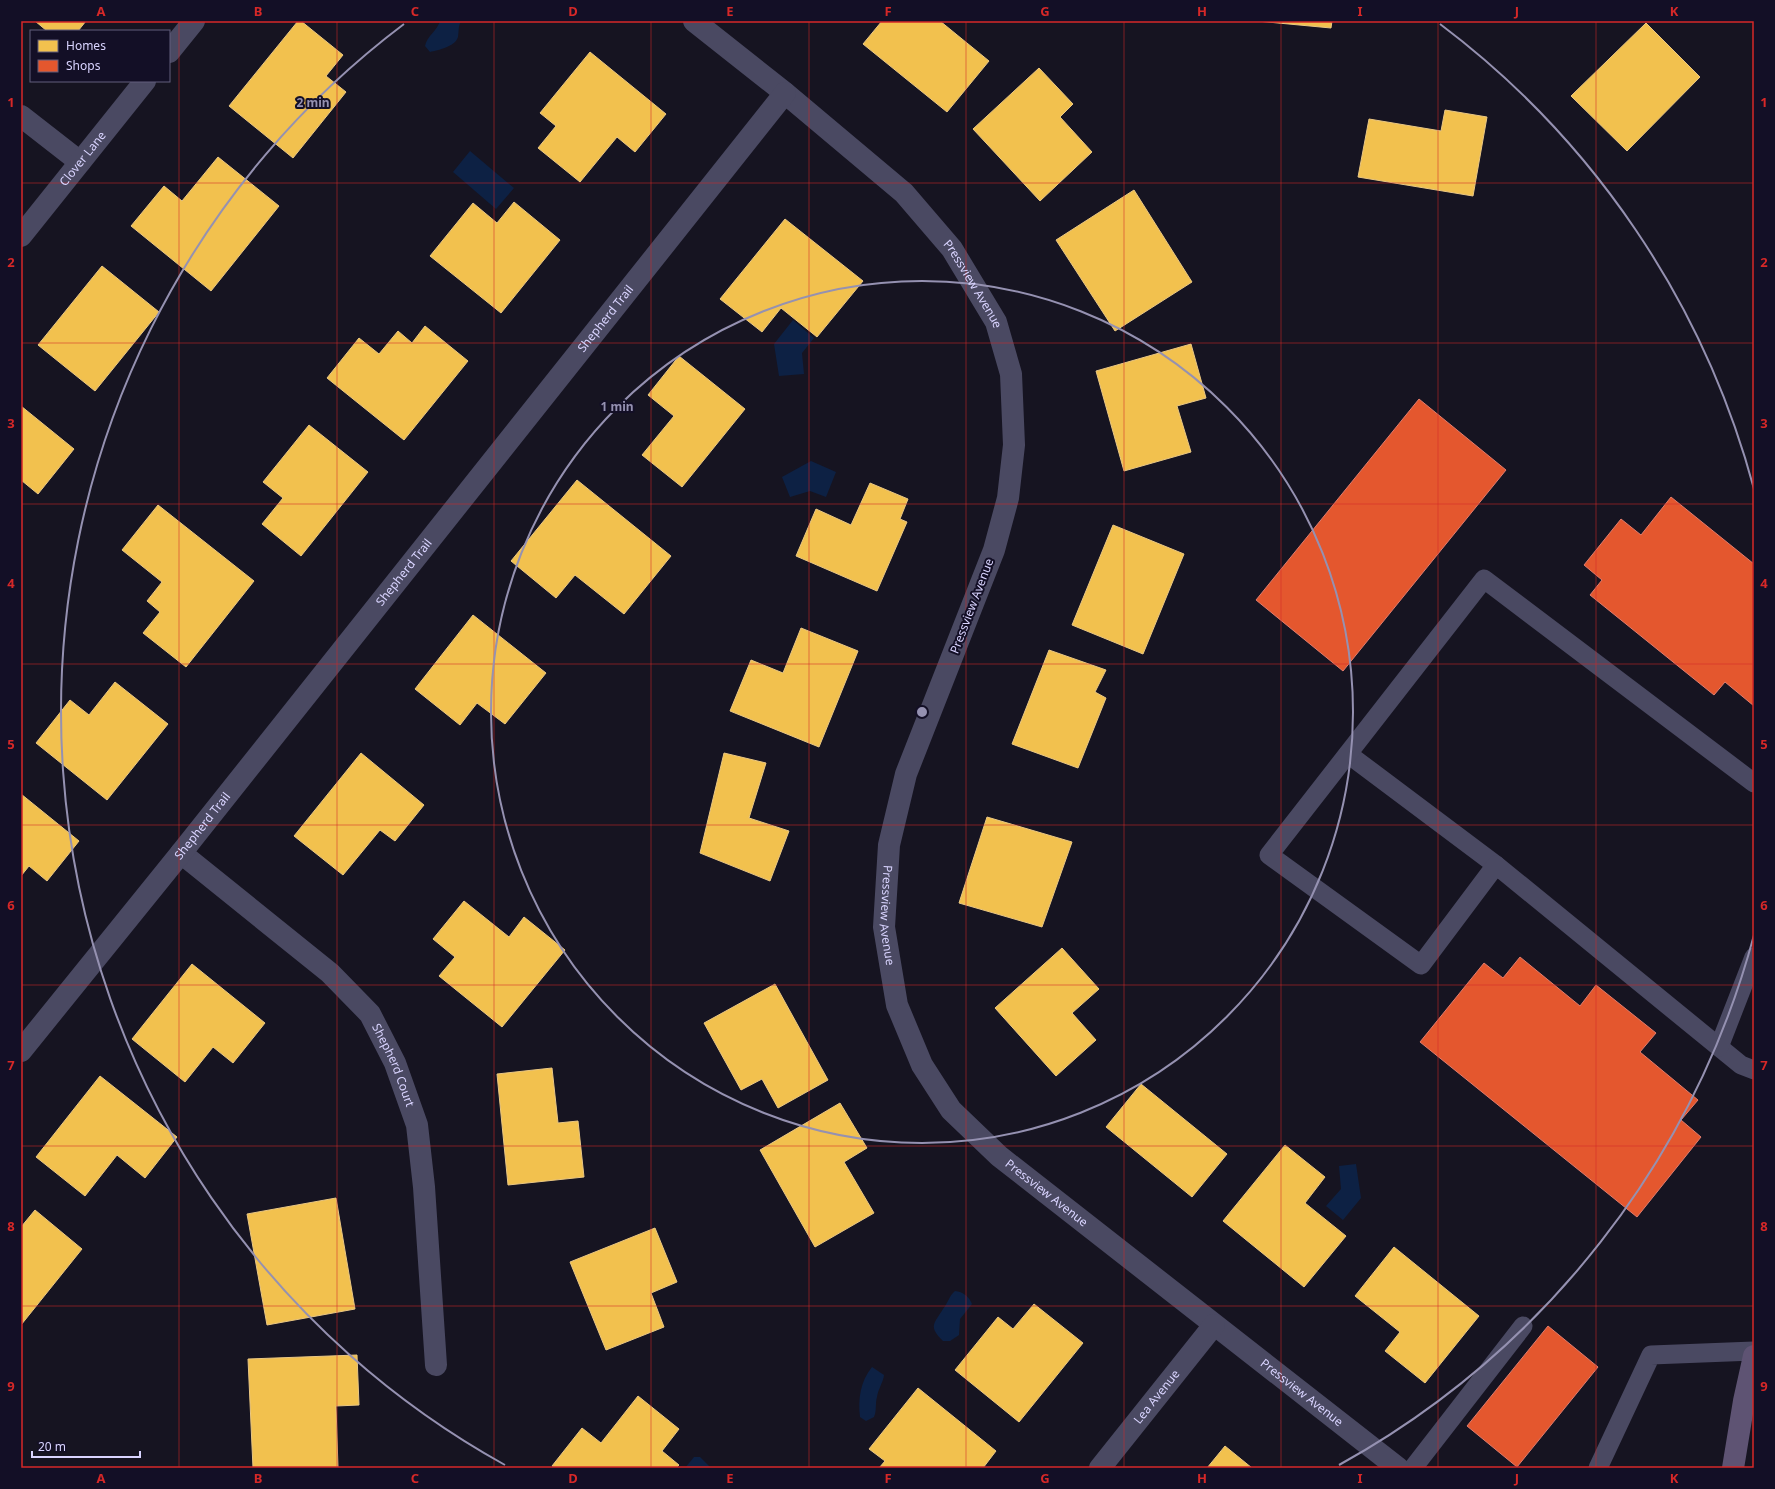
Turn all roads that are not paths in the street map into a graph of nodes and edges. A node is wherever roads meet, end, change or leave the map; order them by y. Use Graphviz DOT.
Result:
graph roads {
  1 [pos="194,21"];
  2 [pos="694,21"];
  3 [pos="170,51"];
  4 [pos="144,82"];
  5 [pos="785,93"];
  6 [pos="21,116"];
  7 [pos="80,162"];
  8 [pos="21,236"];
  9 [pos="1348,754"];
  10 [pos="1754,783"];
  11 [pos="181,853"];
  12 [pos="1496,865"];
  13 [pos="1754,957"];
  14 [pos="1719,1047"];
  15 [pos="21,1051"];
  16 [pos="1754,1070"];
  17 [pos="1214,1325"];
  18 [pos="1523,1326"];
  19 [pos="1754,1351"];
  20 [pos="1754,1356"];
  21 [pos="436,1365"];
  22 [pos="1100,1468"];
  23 [pos="1398,1468"];
  24 [pos="1413,1468"];
  25 [pos="1598,1468"];
  26 [pos="1734,1468"];
  1 -- 3 [label="street"];
  2 -- 5 [label="street, Pressview Avenue"];
  4 -- 7 [label="street, Clover Lane"];
  5 -- 11 [label="street, Shepherd Trail"];
  5 -- 17 [label="street, Pressview Avenue"];
  6 -- 7 [label="street"];
  7 -- 8 [label="street, Clover Lane"];
  9 -- 10 [label="lane"];
  9 -- 12 [label="lane"];
  9 -- 12 [label="lane"];
  11 -- 15 [label="street, Shepherd Trail"];
  11 -- 21 [label="street, Shepherd Court"];
  12 -- 14 [label="lane"];
  13 -- 14 [label="lane"];
  14 -- 16 [label="lane"];
  17 -- 22 [label="street, Lea Avenue"];
  17 -- 23 [label="street, Pressview Avenue"];
  18 -- 24 [label="lane"];
  19 -- 25 [label="lane"];
  20 -- 26 [label="main road"];
}
